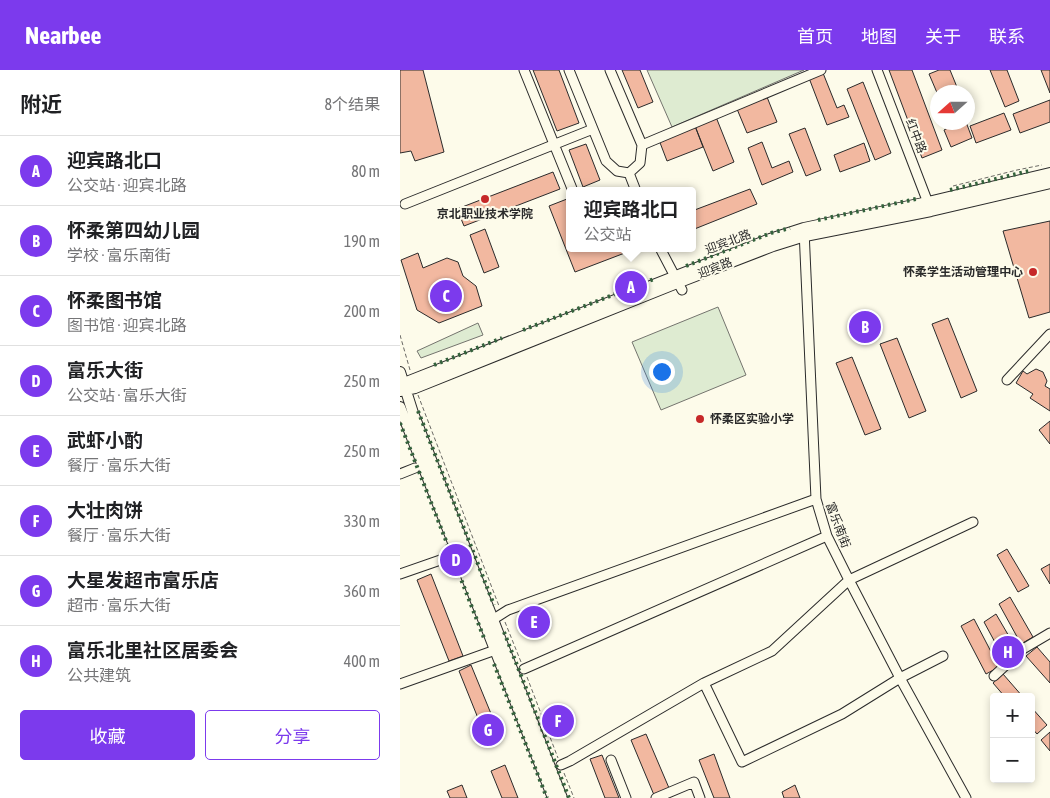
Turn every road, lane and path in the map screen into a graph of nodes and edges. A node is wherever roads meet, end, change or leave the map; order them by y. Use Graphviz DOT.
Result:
graph roads {
  1 [pos="524,70"];
  2 [pos="569,70"];
  3 [pos="610,70"];
  4 [pos="821,70"];
  5 [pos="877,70"];
  6 [pos="593,128"];
  7 [pos="553,144"];
  8 [pos="642,145"];
  9 [pos="629,173"];
  10 [pos="1050,173"];
  11 [pos="1050,183"];
  12 [pos="570,187"];
  13 [pos="634,187"];
  14 [pos="405,204"];
  15 [pos="929,206"];
  16 [pos="804,232"];
  17 [pos="662,252"];
  18 [pos="679,283"];
  19 [pos="1050,334"];
  20 [pos="400,335"];
  21 [pos="400,372"];
  22 [pos="1007,380"];
  23 [pos="407,387"];
  24 [pos="400,407"];
  25 [pos="415,468"];
  26 [pos="400,474"];
  27 [pos="816,500"];
  28 [pos="973,522"];
  29 [pos="827,536"];
  30 [pos="449,557"];
  31 [pos="400,574"];
  32 [pos="849,580"];
  33 [pos="493,619"];
  34 [pos="1050,633"];
  35 [pos="500,649"];
  36 [pos="943,656"];
  37 [pos="524,669"];
  38 [pos="994,676"];
  39 [pos="900,678"];
  40 [pos="704,682"];
  41 [pos="400,684"];
  42 [pos="611,760"];
  43 [pos="561,765"];
  44 [pos="553,798"];
  45 [pos="562,798"];
  46 [pos="574,798"];
  47 [pos="626,798"];
  48 [pos="656,798"];
  49 [pos="700,798"];
  50 [pos="966,798"];
  1 -- 7 [label="street"];
  2 -- 6 [label="street"];
  3 -- 8 [label="street"];
  4 -- 8 [label="street"];
  5 -- 15 [label="street, 红中路"];
  6 -- 7 [label="street"];
  6 -- 9 [label="street"];
  7 -- 12 [label="street"];
  7 -- 14 [label="street"];
  8 -- 9 [label="street"];
  9 -- 13 [label="street"];
  10 -- 15 [label="main road, 迎宾北路"];
  11 -- 15 [label="main road, 迎宾北路"];
  15 -- 16 [label="main road, 迎宾北路"];
  16 -- 18 [label="main road, 迎宾北路"];
  16 -- 27 [label="street, 富乐南街"];
  17 -- 18 [label="street"];
  18 -- 23 [label="main road, 迎宾北路"];
  19 -- 22 [label="street"];
  20 -- 23 [label="path"];
  21 -- 23 [label="main road"];
  23 -- 33 [label="main road"];
  23 -- 33 [label="path"];
  24 -- 33 [label="main road"];
  25 -- 26 [label="street"];
  27 -- 29 [label="street, 富乐南街"];
  27 -- 33 [label="street"];
  28 -- 32 [label="street"];
  29 -- 32 [label="street, 富乐南街"];
  29 -- 37 [label="street"];
  30 -- 31 [label="street"];
  32 -- 39 [label="street, 富乐南街"];
  32 -- 40 [label="street"];
  33 -- 35 [label="main road"];
  33 -- 37 [label="path"];
  34 -- 38 [label="street"];
  35 -- 41 [label="street"];
  35 -- 44 [label="main road"];
  35 -- 45 [label="main road"];
  36 -- 39 [label="street"];
  37 -- 43 [label="path"];
  39 -- 40 [label="street"];
  39 -- 50 [label="street, 富乐南街"];
  40 -- 43 [label="street"];
  42 -- 47 [label="street"];
  43 -- 46 [label="path"];
  48 -- 49 [label="street"];
}
